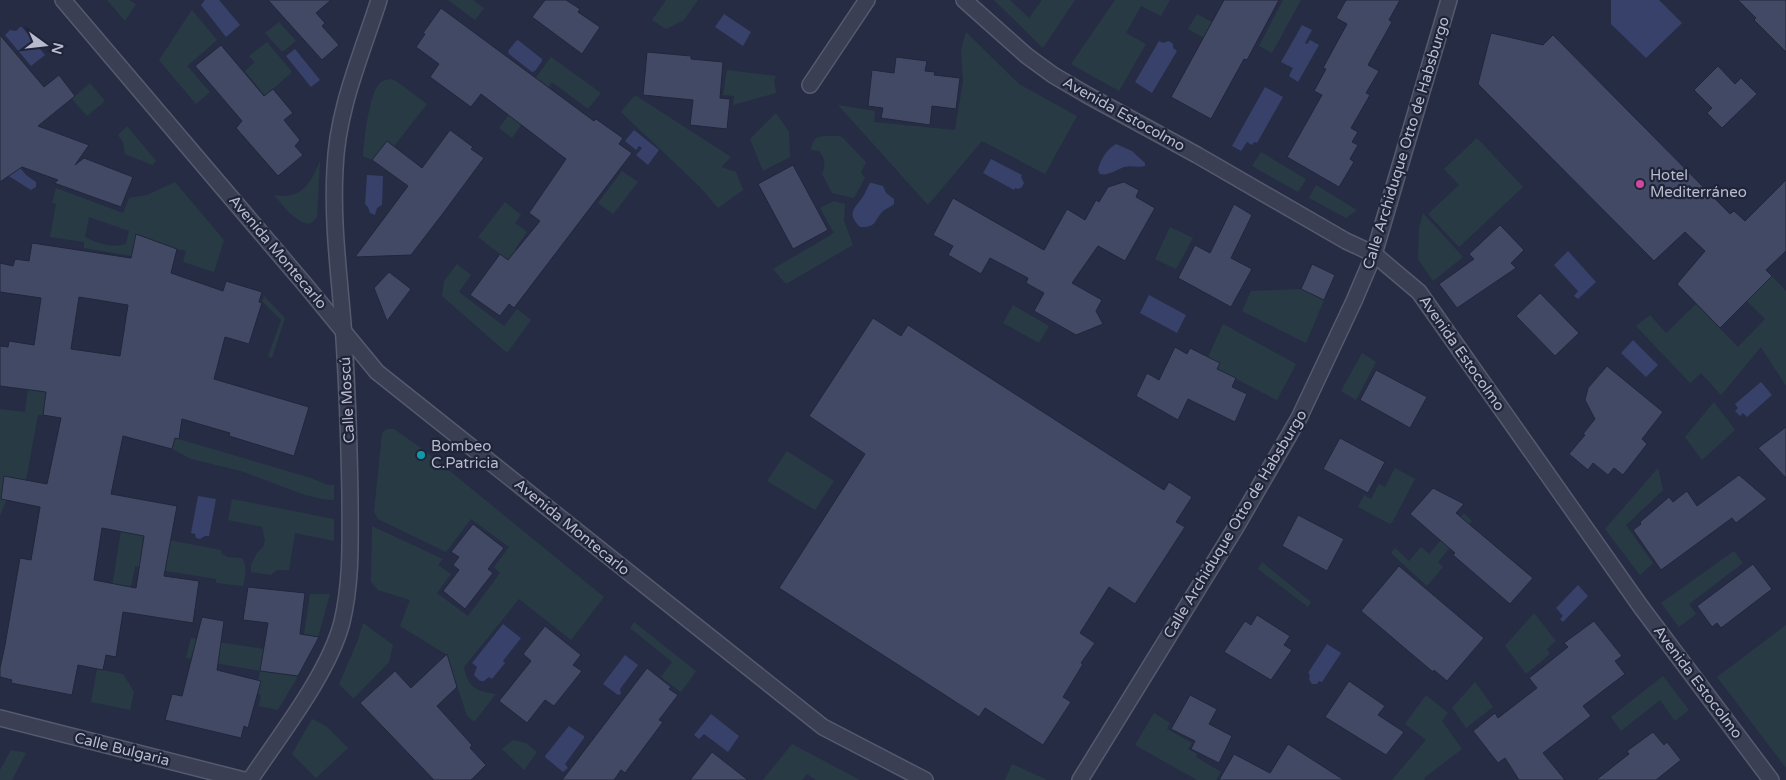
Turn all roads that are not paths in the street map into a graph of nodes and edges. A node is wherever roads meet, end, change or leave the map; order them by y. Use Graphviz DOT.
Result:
graph roads {
  1 [pos="63,0"];
  2 [pos="379,0"];
  3 [pos="867,0"];
  4 [pos="964,0"];
  5 [pos="1449,0"];
  6 [pos="810,85"];
  7 [pos="1374,254"];
  8 [pos="343,330"];
  9 [pos="0,718"];
  10 [pos="244,780"];
  11 [pos="250,780"];
  12 [pos="925,780"];
  13 [pos="1080,780"];
  14 [pos="1771,780"];
  1 -- 8 [label="street, Avenida Montecarlo"];
  2 -- 8 [label="street, Calle Moscú"];
  3 -- 6 [label="street"];
  4 -- 7 [label="street, Avenida Estocolmo"];
  5 -- 7 [label="street, Calle Archiduque Otto de Habsburgo"];
  7 -- 13 [label="street, Calle Archiduque Otto de Habsburgo"];
  7 -- 14 [label="street, Avenida Estocolmo"];
  8 -- 11 [label="street, Calle Moscú"];
  8 -- 12 [label="street, Avenida Montecarlo"];
  9 -- 10 [label="street, Calle Bulgaria"];
}
